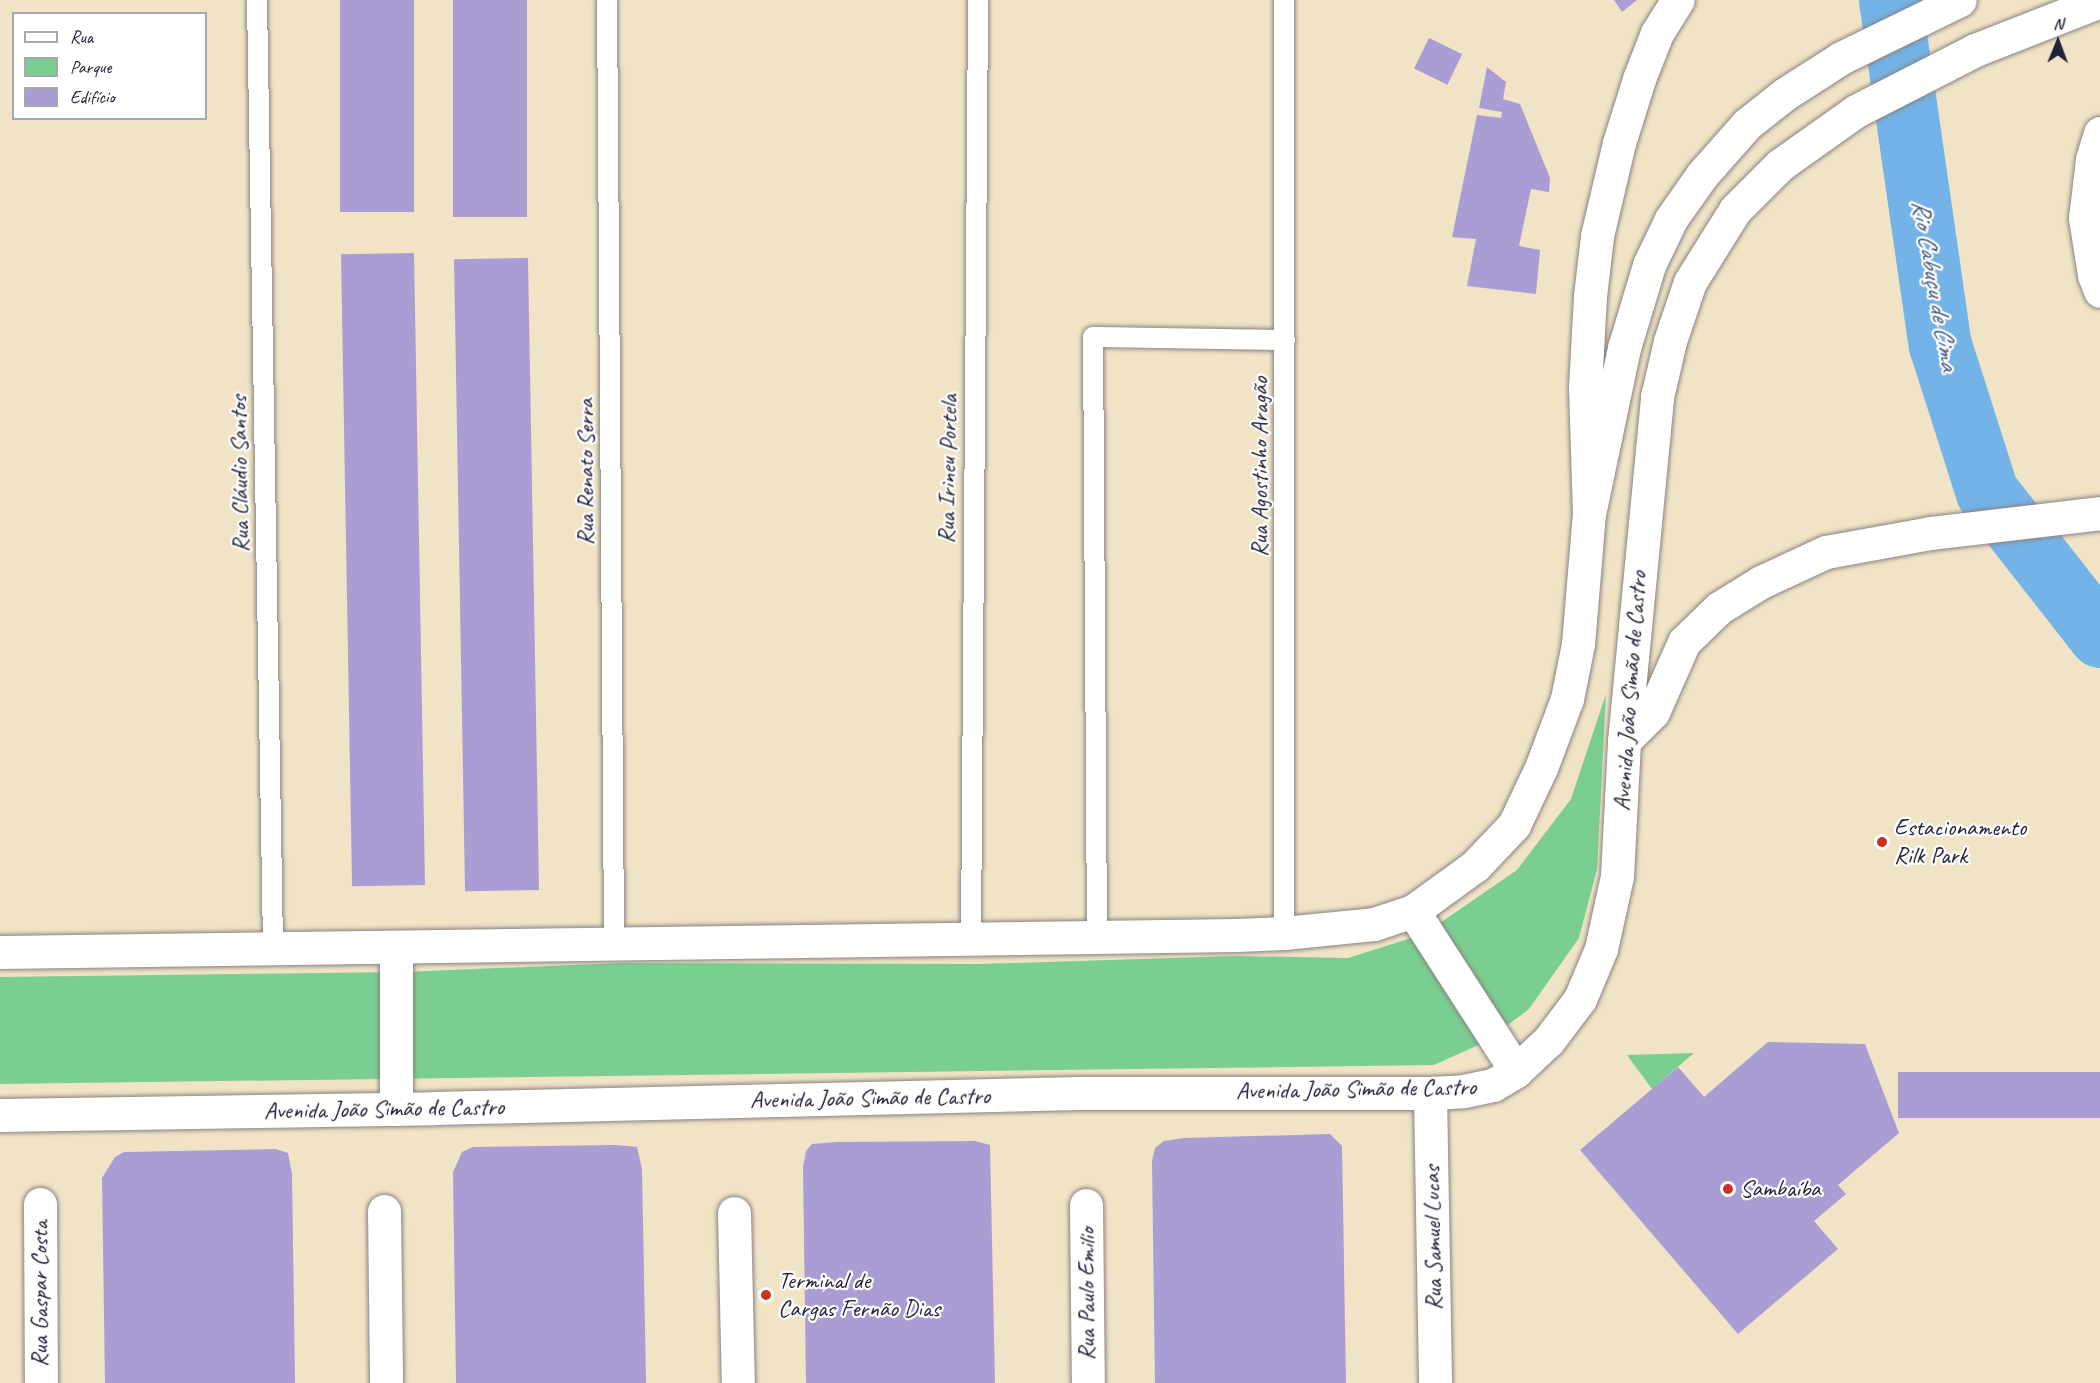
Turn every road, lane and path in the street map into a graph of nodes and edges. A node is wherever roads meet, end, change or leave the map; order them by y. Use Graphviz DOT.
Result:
graph roads {
  1 [pos="257,0"];
  2 [pos="607,0"];
  3 [pos="978,0"];
  4 [pos="1284,0"];
  5 [pos="1677,0"];
  6 [pos="1960,0"];
  7 [pos="2100,1"];
  8 [pos="2100,133"];
  9 [pos="2100,291"];
  10 [pos="1285,340"];
  11 [pos="2100,513"];
  12 [pos="1589,514"];
  13 [pos="1624,741"];
  14 [pos="1413,911"];
  15 [pos="1284,933"];
  16 [pos="1097,936"];
  17 [pos="971,938"];
  18 [pos="614,943"];
  19 [pos="396,946"];
  20 [pos="273,948"];
  21 [pos="0,952"];
  22 [pos="1516,1071"];
  23 [pos="1430,1093"];
  24 [pos="396,1109"];
  25 [pos="0,1115"];
  26 [pos="40,1204"];
  27 [pos="1086,1205"];
  28 [pos="384,1211"];
  29 [pos="734,1213"];
  30 [pos="40,1383"];
  31 [pos="386,1383"];
  32 [pos="738,1383"];
  33 [pos="1088,1383"];
  34 [pos="1435,1383"];
  1 -- 20 [label="lane, Rua Cláudio Santos"];
  2 -- 18 [label="lane, Rua Renato Serra"];
  3 -- 17 [label="lane, Rua Irineu Portela"];
  4 -- 10 [label="lane, Rua Agostinho Aragão"];
  5 -- 12 [label="main road"];
  6 -- 12 [label="main road"];
  7 -- 13 [label="main road, Avenida João Simão de Castro"];
  8 -- 9 [label="main road"];
  10 -- 15 [label="lane, Rua Agostinho Aragão"];
  10 -- 16 [label="lane"];
  11 -- 13 [label="main road"];
  12 -- 14 [label="main road"];
  13 -- 22 [label="main road, Avenida João Simão de Castro"];
  14 -- 15 [label="main road"];
  14 -- 22 [label="main road"];
  15 -- 16 [label="main road"];
  16 -- 17 [label="main road"];
  17 -- 18 [label="main road"];
  18 -- 19 [label="main road"];
  19 -- 20 [label="main road"];
  19 -- 24 [label="main road"];
  20 -- 21 [label="main road"];
  22 -- 23 [label="main road, Avenida João Simão de Castro"];
  23 -- 24 [label="main road, Avenida João Simão de Castro"];
  23 -- 34 [label="main road, Rua Samuel Lucas"];
  24 -- 25 [label="main road, Avenida João Simão de Castro"];
  26 -- 30 [label="main road, Rua Gaspar Costa"];
  27 -- 33 [label="main road, Rua Paulo Emilio"];
  28 -- 31 [label="main road"];
  29 -- 32 [label="main road"];
}
